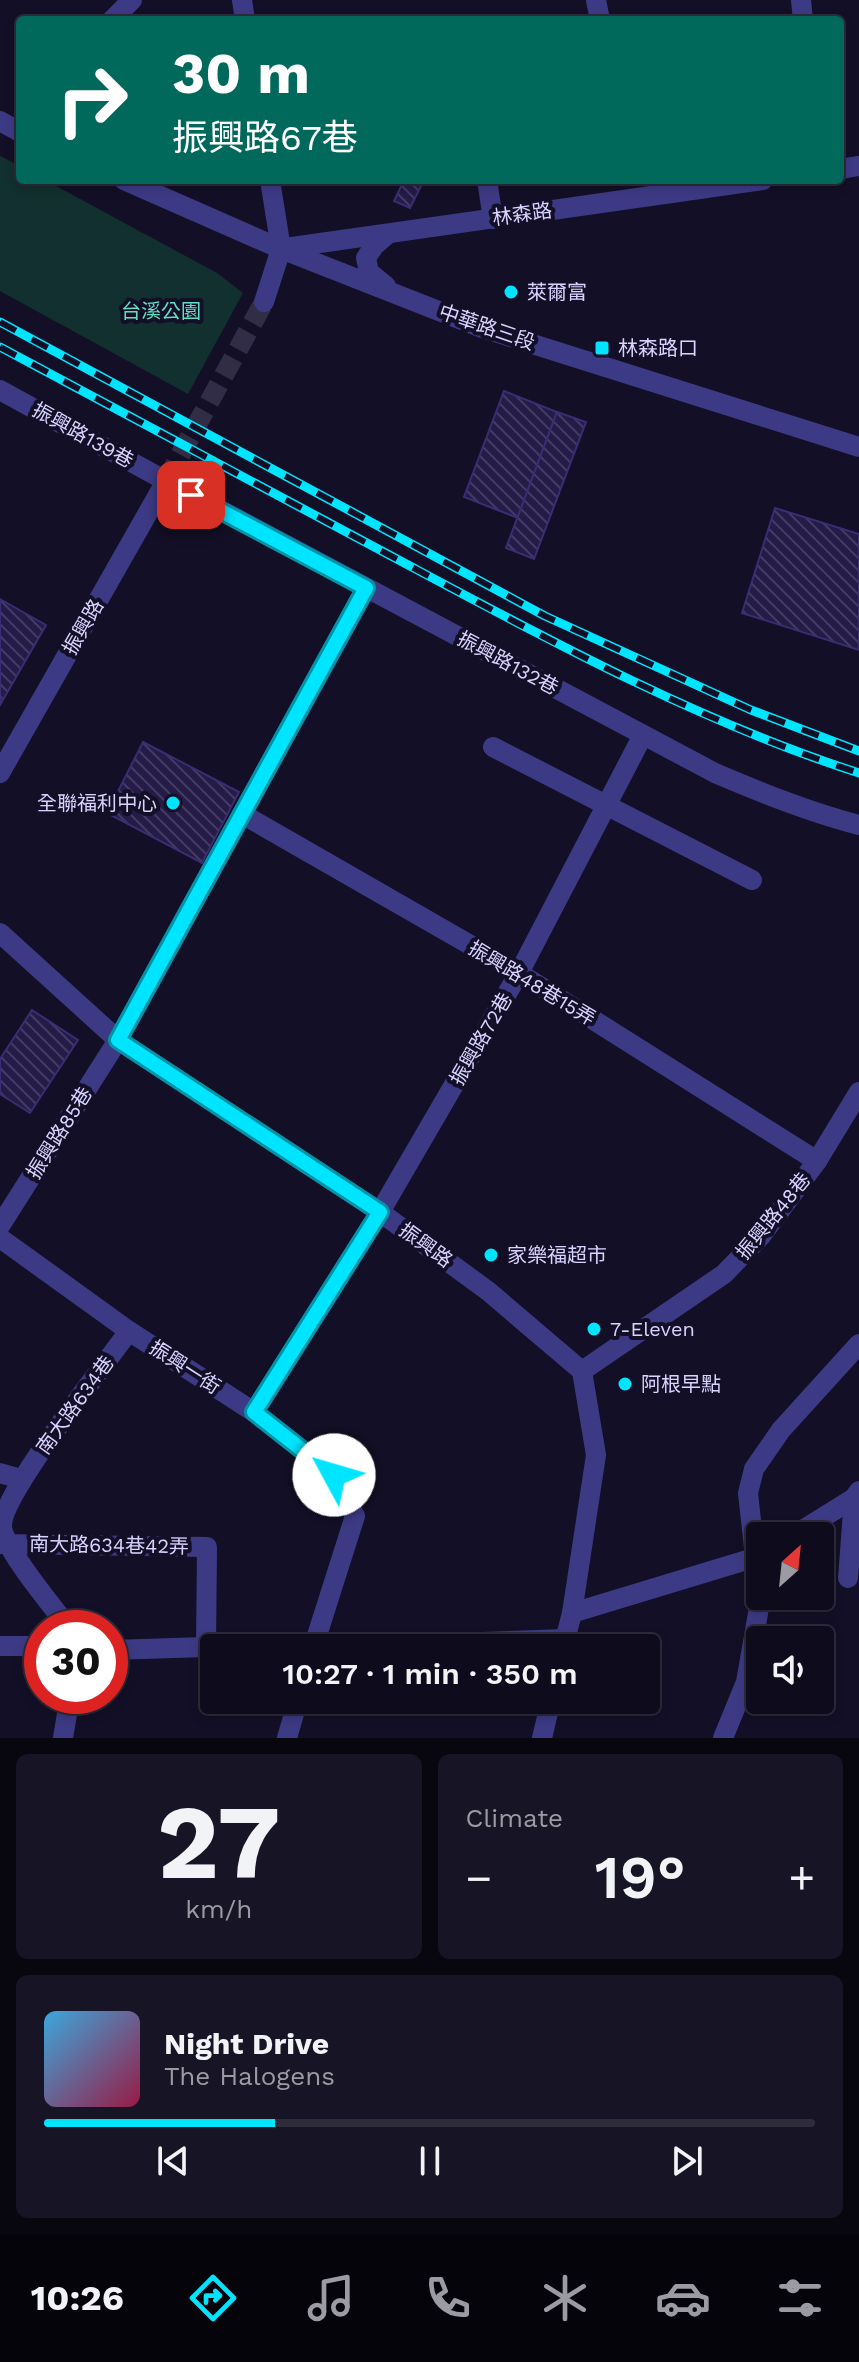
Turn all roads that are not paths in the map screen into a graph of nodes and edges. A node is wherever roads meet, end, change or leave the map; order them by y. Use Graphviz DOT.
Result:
graph roads {
  1 [pos="132,0"];
  2 [pos="116,16"];
  3 [pos="133,184"];
  4 [pos="271,184"];
  5 [pos="488,184"];
  6 [pos="705,184"];
  7 [pos="633,189"];
  8 [pos="493,219"];
  9 [pos="388,234"];
  10 [pos="281,249"];
  11 [pos="396,293"];
  12 [pos="264,302"];
  13 [pos="0,390"];
  14 [pos="859,447"];
  15 [pos="166,481"];
  16 [pos="366,588"];
  17 [pos="643,735"];
  18 [pos="493,747"];
  19 [pos="0,773"];
  20 [pos="607,805"];
  21 [pos="242,814"];
  22 [pos="859,825"];
  23 [pos="752,880"];
  24 [pos="0,933"];
  25 [pos="519,973"];
  26 [pos="118,1040"];
  27 [pos="859,1092"];
  28 [pos="817,1161"];
  29 [pos="380,1212"];
  30 [pos="0,1226"];
  31 [pos="0,1238"];
  32 [pos="129,1331"];
  33 [pos="859,1344"];
  34 [pos="582,1371"];
  35 [pos="254,1412"];
  36 [pos="0,1473"];
  37 [pos="21,1479"];
  38 [pos="856,1495"];
  39 [pos="752,1522"];
  40 [pos="815,1522"];
  41 [pos="4,1544"];
  42 [pos="746,1562"];
  43 [pos="848,1578"];
  44 [pos="55,1610"];
  45 [pos="759,1610"];
  46 [pos="572,1613"];
  47 [pos="206,1634"];
  48 [pos="317,1634"];
  49 [pos="566,1634"];
  50 [pos="0,1646"];
  51 [pos="24,1646"];
  52 [pos="200,1647"];
  53 [pos="128,1649"];
  54 [pos="67,1714"];
  55 [pos="294,1714"];
  56 [pos="548,1714"];
  57 [pos="63,1738"];
  58 [pos="287,1738"];
  59 [pos="542,1738"];
  60 [pos="723,1738"];
  1 -- 2 [label="street"];
  3 -- 10 [label="street, 中華路三段"];
  4 -- 10 [label="street"];
  5 -- 8 [label="street"];
  6 -- 7 [label="street, 林森路"];
  7 -- 8 [label="street, 林森路"];
  8 -- 9 [label="street, 林森路"];
  9 -- 10 [label="street, 林森路"];
  9 -- 11 [label="street"];
  10 -- 11 [label="street, 中華路三段"];
  10 -- 12 [label="street"];
  11 -- 14 [label="street, 中華路三段"];
  13 -- 15 [label="street, 振興路139巷"];
  15 -- 16 [label="street, 振興路132巷"];
  15 -- 19 [label="street, 振興路"];
  16 -- 17 [label="street, 振興路132巷"];
  16 -- 21 [label="street, 振興路85巷"];
  17 -- 20 [label="street, 振興路72巷"];
  17 -- 22 [label="street, 振興路132巷"];
  18 -- 20 [label="street"];
  20 -- 23 [label="street"];
  20 -- 25 [label="street, 振興路72巷"];
  21 -- 25 [label="street, 振興路48巷15弄"];
  21 -- 26 [label="street, 振興路85巷"];
  24 -- 26 [label="street, 振興路"];
  25 -- 28 [label="street, 振興路48巷15弄"];
  25 -- 29 [label="street, 振興路72巷"];
  26 -- 29 [label="street, 振興路"];
  26 -- 30 [label="street, 振興路85巷"];
  27 -- 28 [label="street, 振興路48巷"];
  28 -- 34 [label="street, 振興路48巷"];
  29 -- 34 [label="street, 振興路"];
  29 -- 35 [label="street, 振興路72巷"];
  31 -- 32 [label="street, 振興一街"];
  32 -- 35 [label="street, 振興一街"];
  32 -- 37 [label="street, 南大路634巷"];
  33 -- 39 [label="street"];
  34 -- 46 [label="street"];
  35 -- 48 [label="street, 振興一街"];
  36 -- 37 [label="street"];
  37 -- 41 [label="street, 南大路634巷"];
  38 -- 40 [label="street"];
  38 -- 43 [label="street"];
  41 -- 44 [label="street"];
  41 -- 47 [label="street, 南大路634巷42弄"];
  42 -- 46 [label="street"];
  45 -- 60 [label="street"];
  46 -- 49 [label="street"];
  50 -- 51 [label="street"];
  52 -- 53 [label="street"];
  54 -- 57 [label="street"];
  55 -- 58 [label="street"];
  56 -- 59 [label="street"];
}
